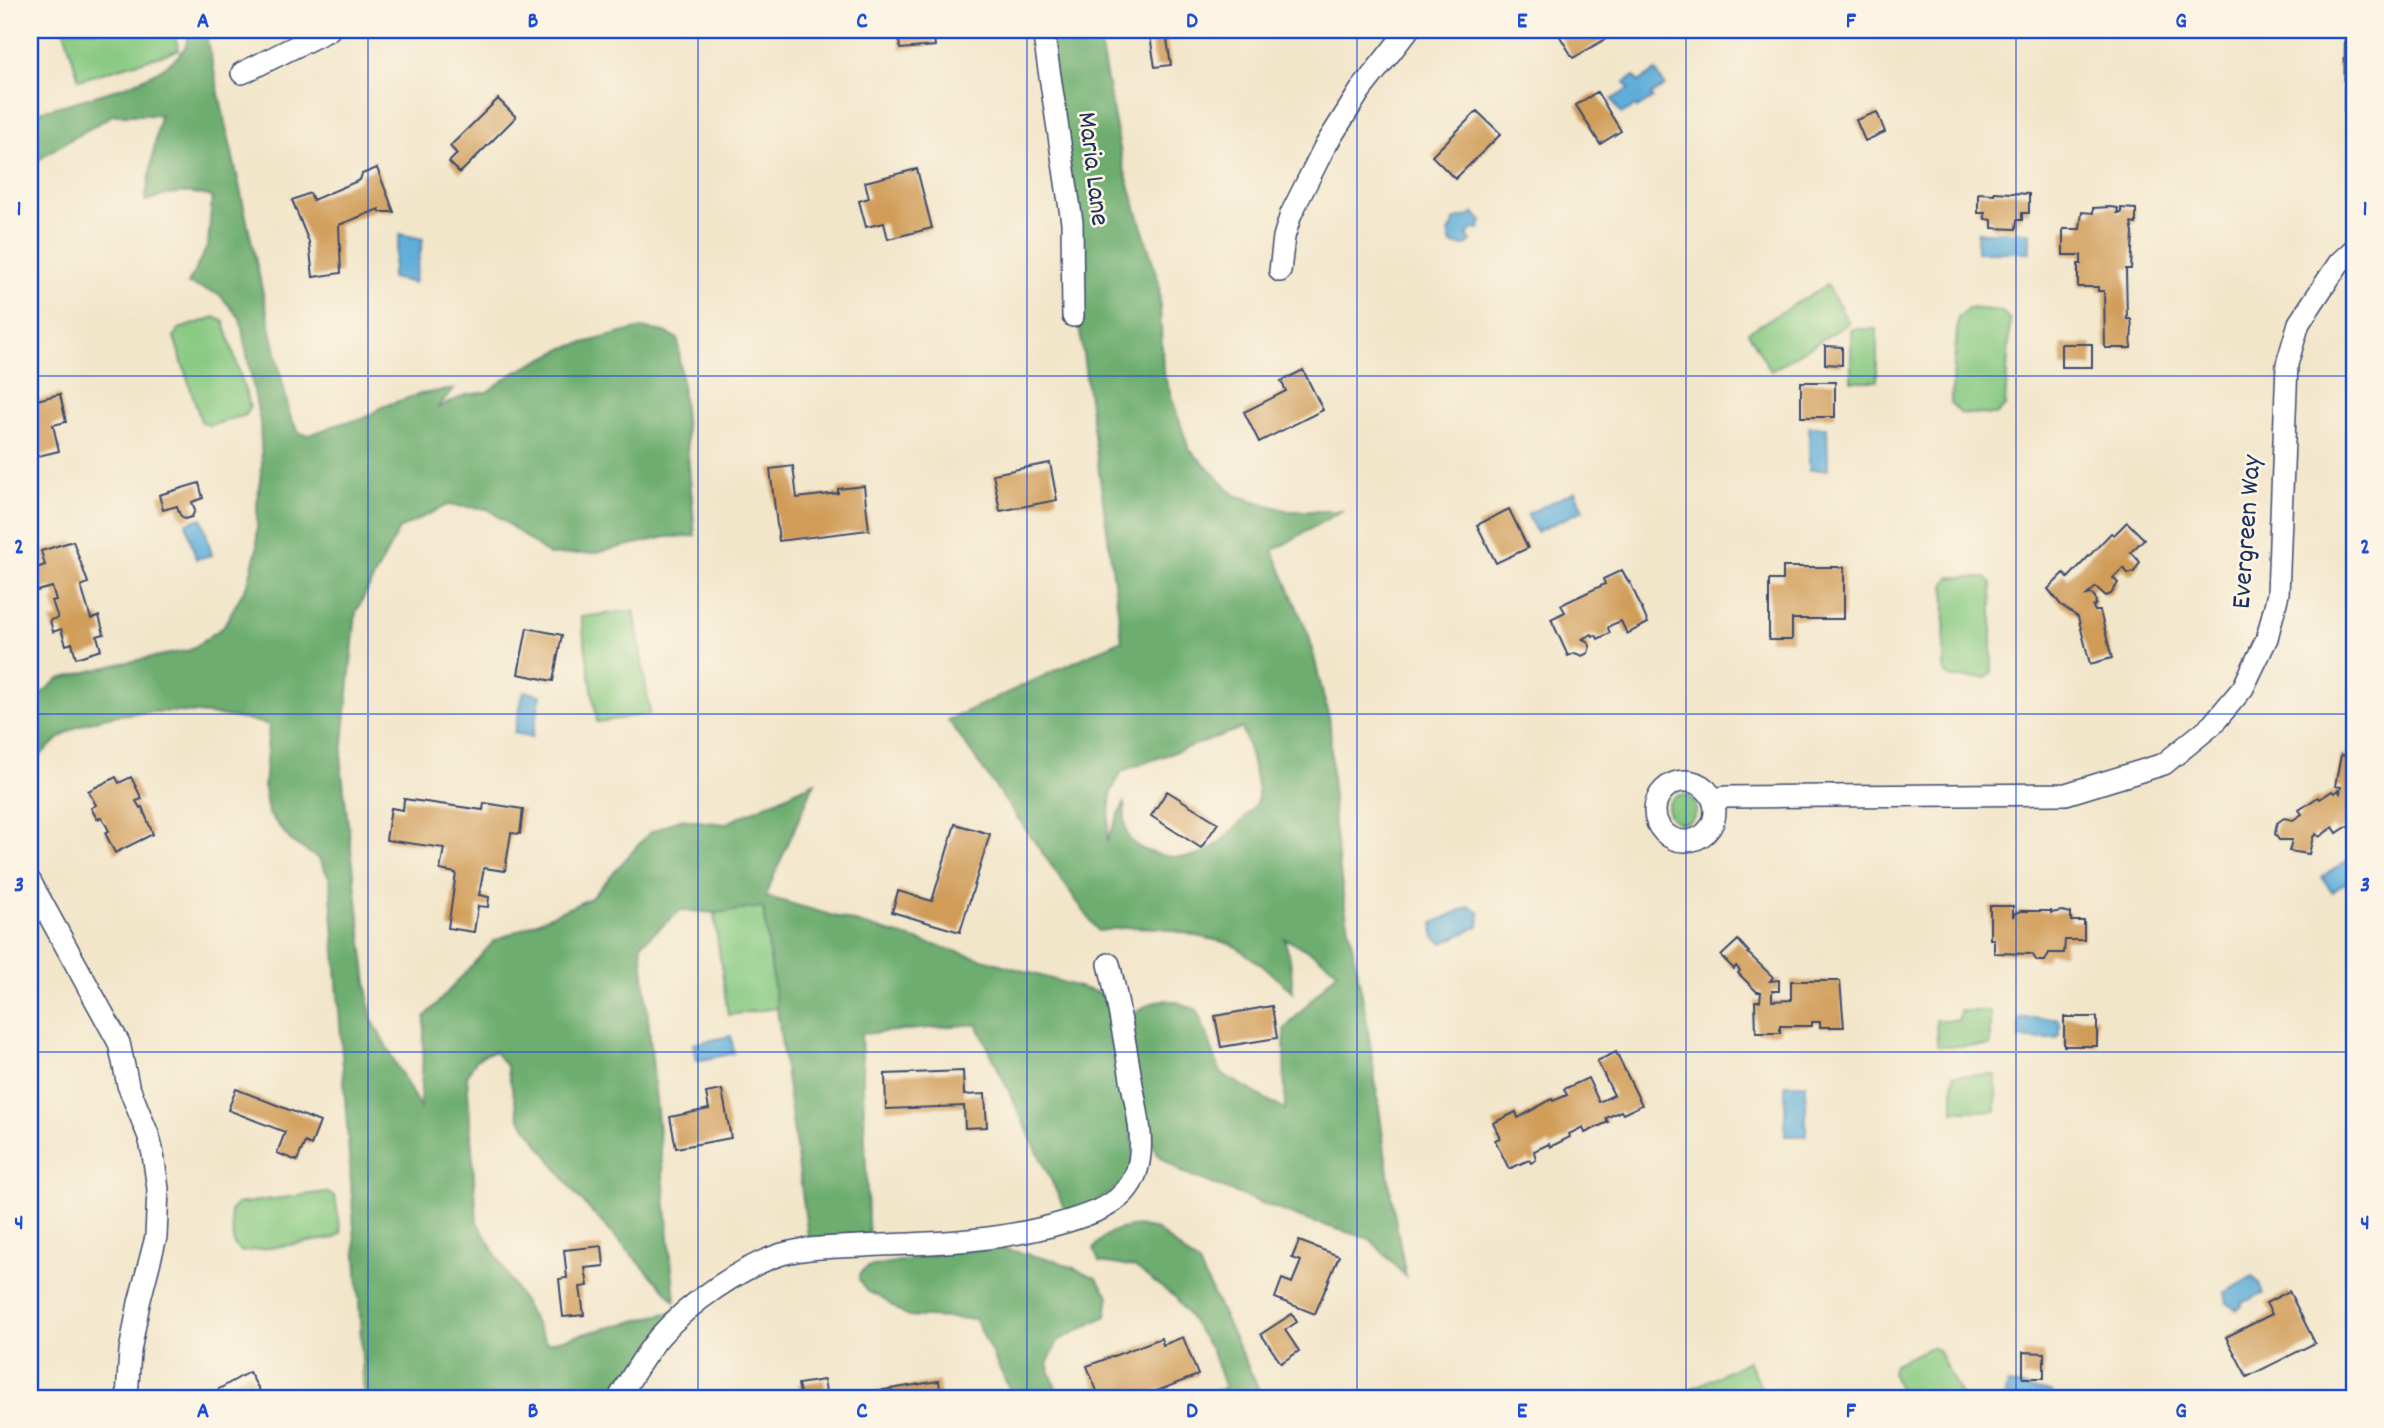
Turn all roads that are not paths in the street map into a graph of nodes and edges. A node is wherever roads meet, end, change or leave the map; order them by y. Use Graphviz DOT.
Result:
graph roads {
  1 [pos="330,30"];
  2 [pos="1043,30"];
  3 [pos="1408,30"];
  4 [pos="242,73"];
  5 [pos="2354,249"];
  6 [pos="1280,271"];
  7 [pos="1073,316"];
  8 [pos="1713,799"];
  9 [pos="30,881"];
  10 [pos="1109,964"];
  11 [pos="127,1398"];
  12 [pos="619,1398"];
  1 -- 4 [label="street"];
  2 -- 7 [label="street, Maria Lane"];
  3 -- 6 [label="street"];
  5 -- 8 [label="street, Evergreen Way"];
  9 -- 11 [label="street"];
  10 -- 12 [label="street"];
}
